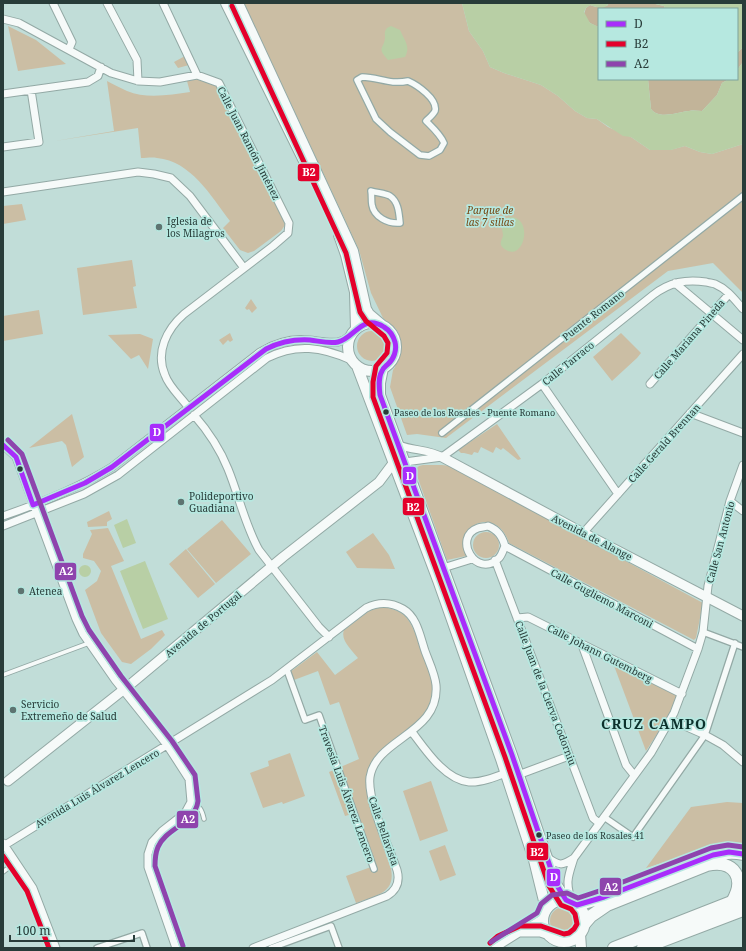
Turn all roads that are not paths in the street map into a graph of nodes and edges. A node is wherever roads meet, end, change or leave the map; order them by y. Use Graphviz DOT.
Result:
graph roads {
  1 [pos="53,3"];
  2 [pos="107,3"];
  3 [pos="163,3"];
  4 [pos="226,3"];
  5 [pos="238,3"];
  6 [pos="3,19"];
  7 [pos="69,49"];
  8 [pos="101,67"];
  9 [pos="197,75"];
  10 [pos="357,80"];
  11 [pos="138,81"];
  12 [pos="31,90"];
  13 [pos="3,94"];
  14 [pos="3,147"];
  15 [pos="3,192"];
  16 [pos="743,196"];
  17 [pos="394,224"];
  18 [pos="244,268"];
  19 [pos="675,283"];
  20 [pos="729,294"];
  21 [pos="743,309"];
  22 [pos="712,314"];
  23 [pos="382,325"];
  24 [pos="353,332"];
  25 [pos="743,340"];
  26 [pos="743,354"];
  27 [pos="354,363"];
  28 [pos="383,368"];
  29 [pos="542,384"];
  30 [pos="650,384"];
  31 [pos="188,407"];
  32 [pos="690,413"];
  33 [pos="194,415"];
  34 [pos="442,433"];
  35 [pos="743,433"];
  36 [pos="384,434"];
  37 [pos="3,445"];
  38 [pos="399,445"];
  39 [pos="442,457"];
  40 [pos="394,462"];
  41 [pos="405,462"];
  42 [pos="743,465"];
  43 [pos="618,494"];
  44 [pos="730,501"];
  45 [pos="33,505"];
  46 [pos="743,511"];
  47 [pos="36,513"];
  48 [pos="3,516"];
  49 [pos="3,526"];
  50 [pos="584,532"];
  51 [pos="505,546"];
  52 [pos="472,559"];
  53 [pos="495,560"];
  54 [pos="272,567"];
  55 [pos="443,568"];
  56 [pos="707,597"];
  57 [pos="743,616"];
  58 [pos="517,618"];
  59 [pos="703,632"];
  60 [pos="329,637"];
  61 [pos="735,643"];
  62 [pos="89,644"];
  63 [pos="582,645"];
  64 [pos="743,647"];
  65 [pos="698,649"];
  66 [pos="287,670"];
  67 [pos="3,675"];
  68 [pos="124,690"];
  69 [pos="682,694"];
  70 [pos="671,720"];
  71 [pos="412,732"];
  72 [pos="705,735"];
  73 [pos="167,745"];
  74 [pos="569,756"];
  75 [pos="743,760"];
  76 [pos="517,772"];
  77 [pos="506,773"];
  78 [pos="634,776"];
  79 [pos="5,783"];
  80 [pos="191,802"];
  81 [pos="604,817"];
  82 [pos="204,819"];
  83 [pos="599,824"];
  84 [pos="4,844"];
  85 [pos="743,854"];
  86 [pos="547,857"];
  87 [pos="574,858"];
  88 [pos="16,862"];
  89 [pos="374,869"];
  90 [pos="3,872"];
  91 [pos="738,900"];
  92 [pos="572,902"];
  93 [pos="743,910"];
  94 [pos="545,914"];
  95 [pos="330,923"];
  96 [pos="582,929"];
  97 [pos="521,933"];
  98 [pos="556,941"];
  99 [pos="56,948"];
  100 [pos="97,948"];
  101 [pos="147,948"];
  102 [pos="176,948"];
  103 [pos="253,948"];
  104 [pos="271,948"];
  105 [pos="340,948"];
  106 [pos="495,948"];
  107 [pos="581,948"];
  108 [pos="614,948"];
  109 [pos="643,948"];
  1 -- 7 [label="street"];
  2 -- 11 [label="street"];
  3 -- 9 [label="street"];
  4 -- 24 [label="main road"];
  5 -- 23 [label="main road"];
  6 -- 7 [label="street"];
  7 -- 8 [label="street"];
  8 -- 11 [label="street"];
  8 -- 12 [label="street"];
  9 -- 11 [label="street"];
  9 -- 18 [label="street, Calle Juan Ramón Jiménez"];
  10 -- 10 [label="street"];
  12 -- 13 [label="street"];
  12 -- 14 [label="street"];
  15 -- 18 [label="street"];
  16 -- 34 [label="street, Puente Romano"];
  17 -- 17 [label="street"];
  18 -- 31 [label="street, Calle Juan Ramón Jiménez"];
  19 -- 20 [label="street, Calle Tarraco"];
  19 -- 22 [label="street"];
  19 -- 29 [label="street, Calle Tarraco"];
  20 -- 21 [label="street, Calle Tarraco"];
  20 -- 22 [label="street, Calle Mariana Pineda"];
  22 -- 25 [label="street"];
  22 -- 30 [label="street, Calle Mariana Pineda"];
  23 -- 24 [label="main road"];
  23 -- 28 [label="main road"];
  24 -- 27 [label="main road"];
  24 -- 31 [label="street"];
  26 -- 32 [label="street, Calle Gerald Brennan"];
  27 -- 28 [label="main road"];
  27 -- 33 [label="street"];
  27 -- 36 [label="main road"];
  28 -- 38 [label="main road"];
  29 -- 39 [label="street, Calle Tarraco"];
  29 -- 43 [label="street"];
  31 -- 45 [label="street"];
  32 -- 35 [label="street"];
  32 -- 43 [label="street, Calle Gerald Brennan"];
  33 -- 47 [label="street"];
  33 -- 54 [label="street"];
  36 -- 40 [label="main road"];
  36 -- 41 [label="street"];
  37 -- 45 [label="street"];
  38 -- 39 [label="street"];
  38 -- 41 [label="main road"];
  39 -- 41 [label="street"];
  39 -- 50 [label="street, Avenida de Alange"];
  40 -- 54 [label="street, Avenida de Portugal"];
  40 -- 77 [label="main road"];
  41 -- 55 [label="main road"];
  42 -- 44 [label="street, Calle San Antonio"];
  43 -- 50 [label="street, Calle Gerald Brennan"];
  44 -- 46 [label="street"];
  44 -- 56 [label="street, Calle San Antonio"];
  45 -- 47 [label="street"];
  45 -- 48 [label="street"];
  47 -- 49 [label="street"];
  47 -- 62 [label="street"];
  50 -- 56 [label="street, Avenida de Alange"];
  51 -- 52 [label="street"];
  51 -- 53 [label="street"];
  51 -- 65 [label="street, Calle Gugliemo Marconi"];
  52 -- 53 [label="street"];
  52 -- 55 [label="street"];
  53 -- 58 [label="street, Calle Juan de la Cierva Codorniu"];
  54 -- 60 [label="street"];
  54 -- 68 [label="street, Avenida de Portugal"];
  55 -- 76 [label="main road"];
  56 -- 57 [label="street, Avenida de Alange"];
  56 -- 59 [label="street, Calle San Antonio"];
  58 -- 63 [label="street, Calle Johann Gutemberg"];
  58 -- 74 [label="street, Calle Juan de la Cierva Codorniu"];
  59 -- 61 [label="street"];
  59 -- 65 [label="street, Calle San Antonio"];
  60 -- 66 [label="street, Avenida Luis Álvarez Lencero"];
  60 -- 71 [label="street, Calle Bellavista"];
  61 -- 64 [label="street"];
  61 -- 72 [label="street"];
  62 -- 67 [label="lane"];
  62 -- 68 [label="street"];
  63 -- 69 [label="street, Calle Johann Gutemberg"];
  63 -- 78 [label="street"];
  65 -- 69 [label="street, Calle San Antonio"];
  66 -- 73 [label="street, Avenida Luis Álvarez Lencero"];
  66 -- 89 [label="street, Travesía Luis Álvarez Lencero"];
  68 -- 73 [label="street"];
  68 -- 79 [label="street, Avenida de Portugal"];
  69 -- 70 [label="street, Calle San Antonio"];
  70 -- 72 [label="street"];
  70 -- 78 [label="street, Calle San Antonio"];
  71 -- 77 [label="street"];
  71 -- 95 [label="street, Calle Bellavista"];
  72 -- 75 [label="street"];
  72 -- 81 [label="street"];
  73 -- 80 [label="street"];
  73 -- 84 [label="street, Avenida Luis Álvarez Lencero"];
  74 -- 76 [label="street"];
  74 -- 83 [label="street, Calle Juan de la Cierva Codorniu"];
  76 -- 77 [label="street"];
  76 -- 86 [label="main road"];
  77 -- 94 [label="main road"];
  78 -- 81 [label="street, Calle San Antonio"];
  80 -- 82 [label="lane"];
  80 -- 102 [label="street"];
  81 -- 83 [label="street, Calle San Antonio"];
  83 -- 87 [label="street, Calle San Antonio"];
  84 -- 88 [label="street"];
  85 -- 92 [label="highway"];
  86 -- 87 [label="street"];
  86 -- 92 [label="main road"];
  87 -- 92 [label="street, Calle San Antonio"];
  88 -- 90 [label="lane"];
  88 -- 99 [label="street"];
  91 -- 96 [label="highway"];
  91 -- 108 [label="highway"];
  92 -- 94 [label="main road"];
  92 -- 96 [label="main road"];
  93 -- 109 [label="highway"];
  94 -- 97 [label="street"];
  94 -- 98 [label="main road"];
  95 -- 103 [label="street, Calle Bellavista"];
  95 -- 104 [label="street"];
  95 -- 105 [label="street"];
  96 -- 98 [label="main road"];
  96 -- 107 [label="main road"];
  97 -- 98 [label="street"];
  97 -- 106 [label="street"];
  100 -- 101 [label="street"];
}
